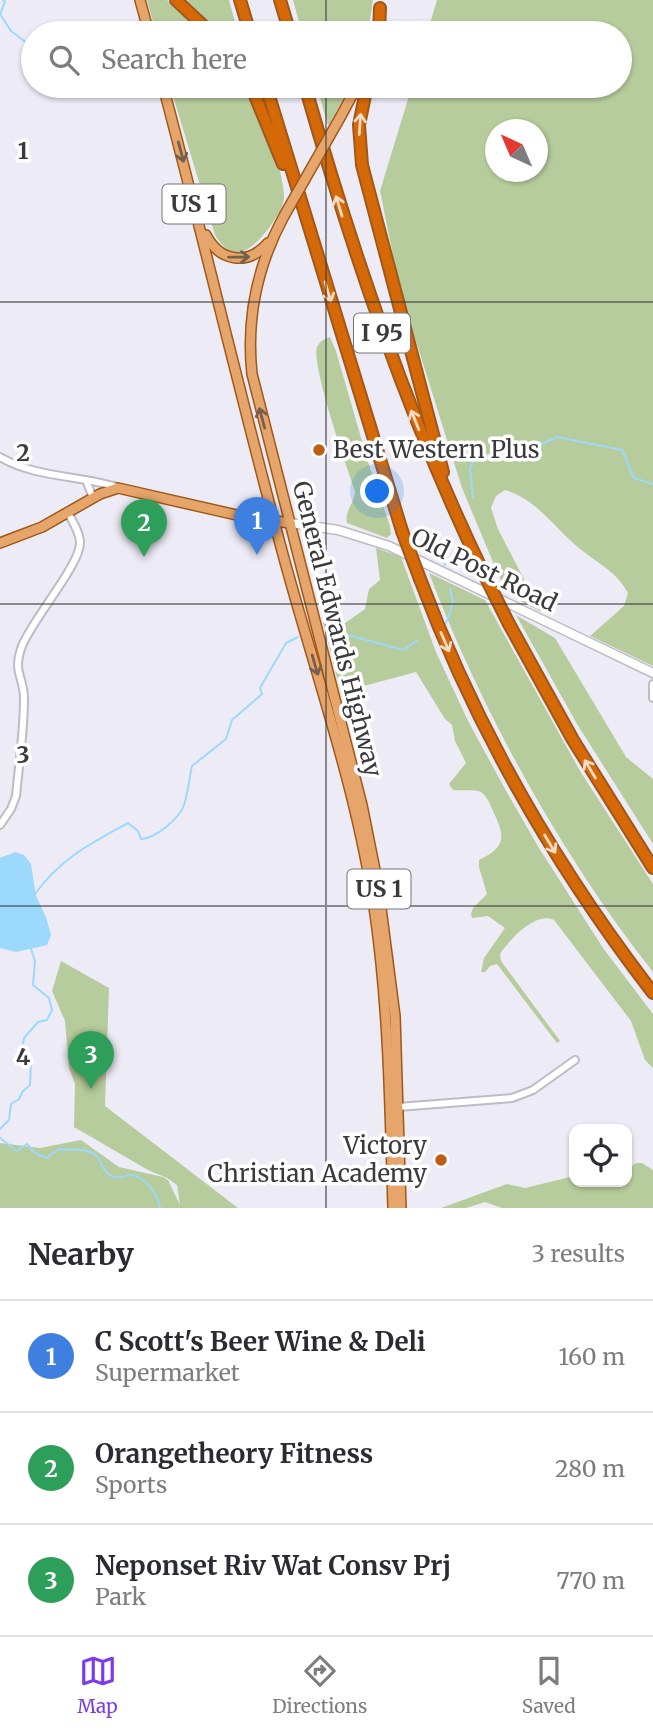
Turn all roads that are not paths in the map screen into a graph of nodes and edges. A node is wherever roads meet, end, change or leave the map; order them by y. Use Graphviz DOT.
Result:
graph roads {
  1 [pos="140,0"];
  2 [pos="176,0"];
  3 [pos="240,0"];
  4 [pos="280,0"];
  5 [pos="146,21"];
  6 [pos="198,21"];
  7 [pos="246,21"];
  8 [pos="286,21"];
  9 [pos="166,98"];
  10 [pos="256,98"];
  11 [pos="270,98"];
  12 [pos="308,98"];
  13 [pos="351,98"];
  14 [pos="364,98"];
  15 [pos="191,191"];
  16 [pos="301,202"];
  17 [pos="272,237"];
  18 [pos="0,457"];
  19 [pos="86,480"];
  20 [pos="118,488"];
  21 [pos="93,498"];
  22 [pos="450,499"];
  23 [pos="68,513"];
  24 [pos="274,521"];
  25 [pos="290,523"];
  26 [pos="0,543"];
  27 [pos="653,673"];
  28 [pos="653,684"];
  29 [pos="653,698"];
  30 [pos="0,825"];
  31 [pos="653,868"];
  32 [pos="653,993"];
  33 [pos="575,1060"];
  34 [pos="398,1107"];
  35 [pos="393,1208"];
  36 [pos="401,1208"];
  1 -- 5 [label="main road"];
  2 -- 6 [label="highway"];
  3 -- 7 [label="highway"];
  4 -- 8 [label="highway"];
  9 -- 15 [label="main road, General Edwards Highway / US 1, one-way"];
  10 -- 16 [label="highway"];
  11 -- 16 [label="highway, I 95"];
  22 -- 12 [label="highway, I 95, one-way"];
  13 -- 17 [label="main road, General Edwards Highway / US 1, bridge"];
  22 -- 14 [label="highway, one-way"];
  15 -- 17 [label="main road, one-way"];
  15 -- 24 [label="main road, General Edwards Highway / US 1"];
  16 -- 32 [label="highway, I 95, one-way, bridge"];
  25 -- 17 [label="main road, General Edwards Highway / US 1, one-way"];
  18 -- 19 [label="street, Old Post Road"];
  19 -- 20 [label="street, Old Post Road"];
  19 -- 21 [label="street"];
  20 -- 21 [label="main road"];
  20 -- 24 [label="main road, Old Post Road"];
  21 -- 23 [label="main road"];
  31 -- 22 [label="highway, I 95, one-way, bridge"];
  23 -- 26 [label="main road"];
  23 -- 30 [label="street"];
  24 -- 25 [label="main road, Old Post Road"];
  24 -- 35 [label="main road, General Edwards Highway / US 1, one-way"];
  25 -- 27 [label="main road, Old Post Road"];
  25 -- 34 [label="main road, General Edwards Highway / US 1"];
  28 -- 29 [label="street"];
  33 -- 34 [label="street"];
  34 -- 36 [label="main road, General Edwards Highway / US 1"];
}
